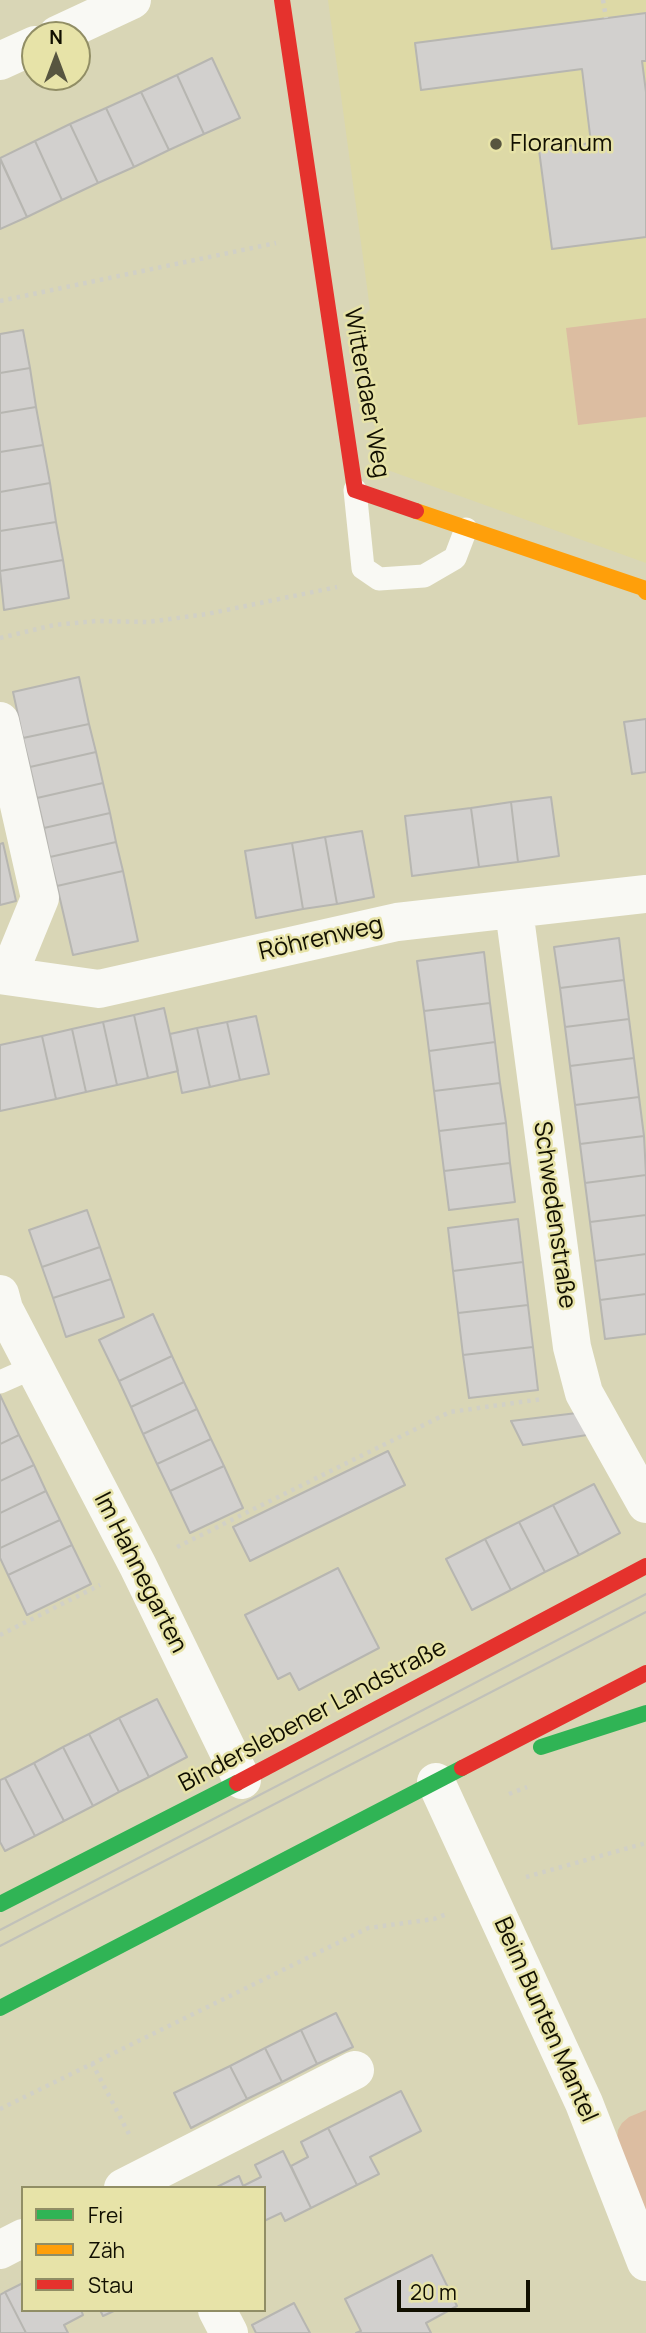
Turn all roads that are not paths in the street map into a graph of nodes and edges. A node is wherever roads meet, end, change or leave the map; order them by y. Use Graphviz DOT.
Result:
graph roads {
  1 [pos="132,0"];
  2 [pos="282,0"];
  3 [pos="87,21"];
  4 [pos="21,51"];
  5 [pos="0,61"];
  6 [pos="355,490"];
  7 [pos="466,529"];
  8 [pos="646,592"];
  9 [pos="0,721"];
  10 [pos="646,894"];
  11 [pos="514,910"];
  12 [pos="4,976"];
  13 [pos="0,1294"];
  14 [pos="17,1375"];
  15 [pos="646,1504"];
  16 [pos="646,1566"];
  17 [pos="646,1673"];
  18 [pos="646,1713"];
  19 [pos="242,1780"];
  20 [pos="436,1782"];
  21 [pos="0,1904"];
  22 [pos="0,2008"];
  23 [pos="355,2070"];
  24 [pos="143,2183"];
  25 [pos="21,2239"];
  26 [pos="0,2250"];
  27 [pos="646,2262"];
  28 [pos="218,2312"];
  29 [pos="229,2333"];
  1 -- 3 [label="street"];
  2 -- 6 [label="street, Witterdaer Weg"];
  4 -- 5 [label="street"];
  6 -- 7 [label="street, Witterdaer Weg"];
  6 -- 7 [label="lane"];
  7 -- 8 [label="street, Witterdaer Weg"];
  9 -- 12 [label="street"];
  10 -- 11 [label="street, Röhrenweg"];
  11 -- 12 [label="street, Röhrenweg"];
  11 -- 15 [label="street, Schwedenstraße"];
  13 -- 14 [label="street, Im Hahnegarten"];
  14 -- 19 [label="street, Im Hahnegarten"];
  16 -- 19 [label="street, Binderslebener Landstraße"];
  17 -- 20 [label="street"];
  18 -- 20 [label="street"];
  19 -- 21 [label="street, Binderslebener Landstraße"];
  20 -- 22 [label="street"];
  20 -- 27 [label="street, Beim Bunten Mantel"];
  23 -- 24 [label="street"];
  25 -- 26 [label="street"];
  28 -- 29 [label="street"];
}
